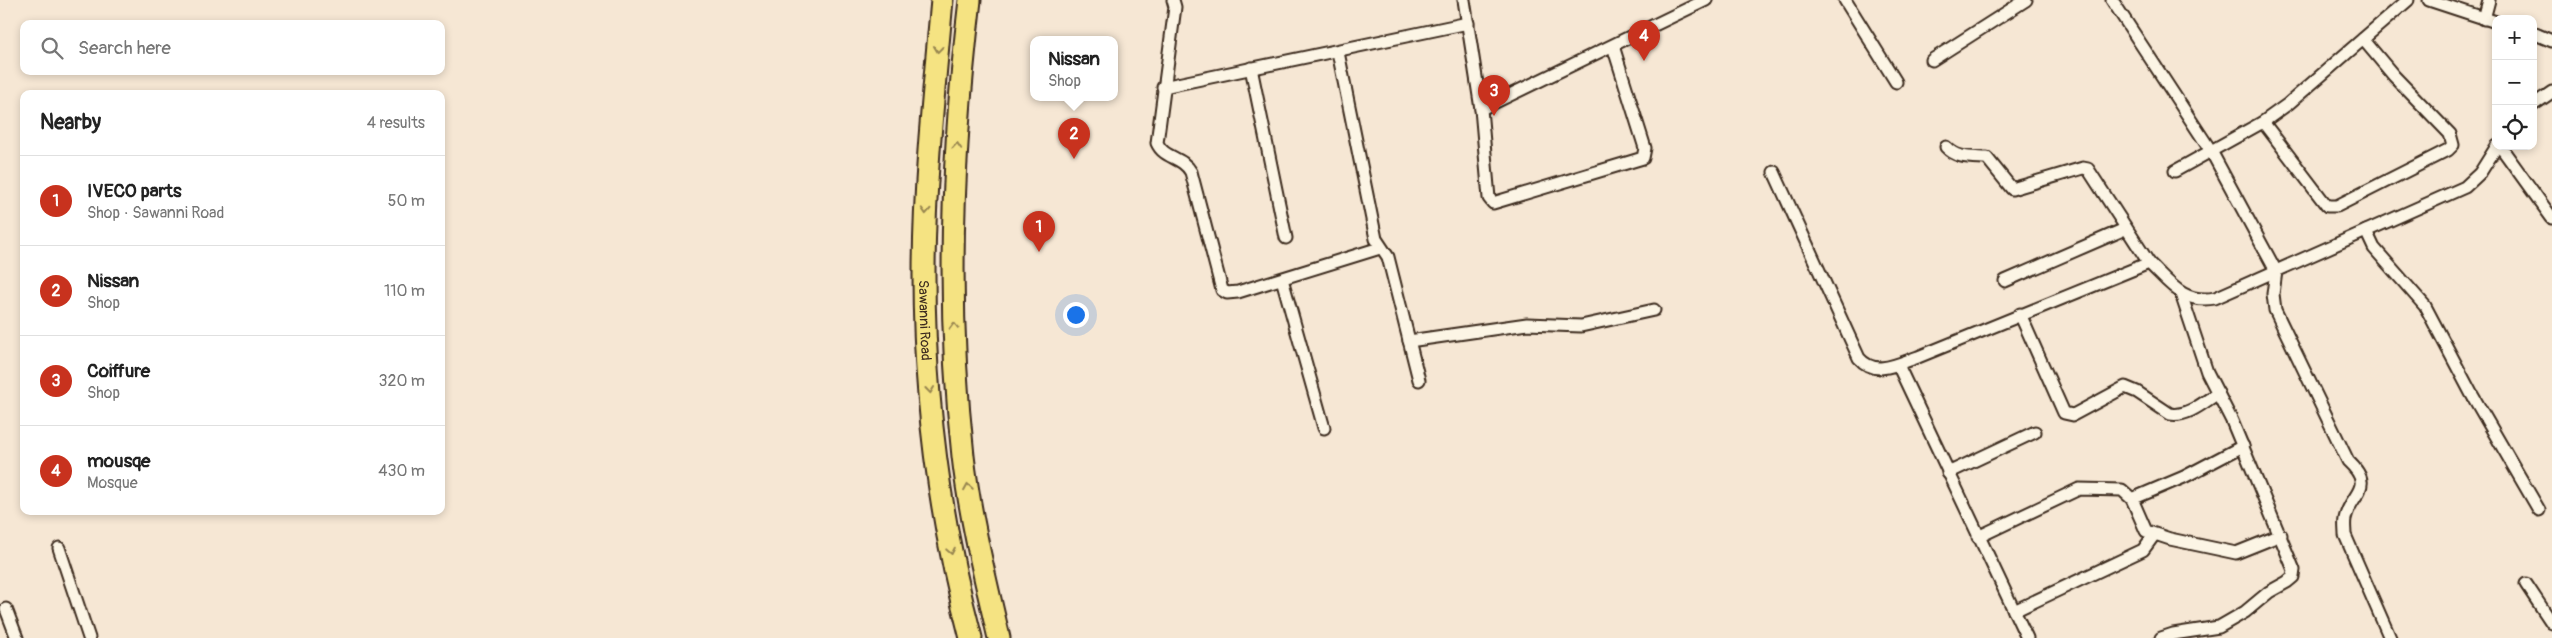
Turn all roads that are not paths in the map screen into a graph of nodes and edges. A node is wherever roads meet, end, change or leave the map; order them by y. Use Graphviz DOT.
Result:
graph roads {
  1 [pos="942,0"];
  2 [pos="970,0"];
  3 [pos="1173,0"];
  4 [pos="1464,0"];
  5 [pos="1706,0"];
  6 [pos="1845,0"];
  7 [pos="2026,0"];
  8 [pos="2112,0"];
  9 [pos="2408,0"];
  10 [pos="2428,0"];
  11 [pos="2489,0"];
  12 [pos="2484,19"];
  13 [pos="2492,21"];
  14 [pos="1468,23"];
  15 [pos="2537,35"];
  16 [pos="2363,39"];
  17 [pos="2552,41"];
  18 [pos="1613,46"];
  19 [pos="1338,52"];
  20 [pos="1932,60"];
  21 [pos="1251,68"];
  22 [pos="1896,82"];
  23 [pos="1164,87"];
  24 [pos="2552,92"];
  25 [pos="2537,102"];
  26 [pos="1481,109"];
  27 [pos="2263,122"];
  28 [pos="1946,147"];
  29 [pos="2495,150"];
  30 [pos="2501,150"];
  31 [pos="2211,151"];
  32 [pos="2174,171"];
  33 [pos="1774,172"];
  34 [pos="2552,218"];
  35 [pos="2125,229"];
  36 [pos="2366,231"];
  37 [pos="1286,238"];
  38 [pos="1380,248"];
  39 [pos="2149,263"];
  40 [pos="2276,271"];
  41 [pos="1282,279"];
  42 [pos="2006,281"];
  43 [pos="2181,294"];
  44 [pos="1654,310"];
  45 [pos="2020,314"];
  46 [pos="1409,341"];
  47 [pos="1898,364"];
  48 [pos="1419,380"];
  49 [pos="2218,392"];
  50 [pos="1324,428"];
  51 [pos="2035,432"];
  52 [pos="2243,446"];
  53 [pos="1948,473"];
  54 [pos="2132,499"];
  55 [pos="2539,510"];
  56 [pos="2154,535"];
  57 [pos="2281,535"];
  58 [pos="1978,537"];
  59 [pos="59,548"];
  60 [pos="2526,584"];
  61 [pos="6,609"];
  62 [pos="2014,611"];
  63 [pos="2552,623"];
  64 [pos="17,638"];
  65 [pos="89,638"];
  66 [pos="971,638"];
  67 [pos="999,638"];
  68 [pos="2027,638"];
  69 [pos="2161,638"];
  70 [pos="2390,638"];
  1 -- 66 [label="highway, Sawanni Road, one-way"];
  67 -- 2 [label="highway, Sawanni Road, one-way"];
  3 -- 23 [label="street"];
  4 -- 14 [label="street"];
  5 -- 18 [label="street"];
  6 -- 22 [label="street"];
  7 -- 20 [label="street"];
  8 -- 31 [label="street"];
  9 -- 16 [label="street"];
  10 -- 12 [label="street"];
  11 -- 12 [label="street"];
  12 -- 13 [label="street"];
  14 -- 19 [label="street"];
  14 -- 26 [label="street"];
  15 -- 17 [label="street"];
  16 -- 27 [label="street"];
  16 -- 27 [label="street"];
  18 -- 26 [label="street"];
  18 -- 26 [label="street"];
  19 -- 21 [label="street"];
  19 -- 38 [label="street"];
  21 -- 23 [label="street"];
  21 -- 37 [label="street"];
  23 -- 41 [label="street"];
  24 -- 25 [label="street"];
  27 -- 31 [label="street"];
  28 -- 35 [label="street"];
  29 -- 36 [label="street"];
  30 -- 34 [label="street"];
  31 -- 32 [label="street"];
  31 -- 40 [label="street"];
  33 -- 47 [label="street"];
  35 -- 39 [label="street"];
  35 -- 42 [label="street"];
  36 -- 40 [label="street"];
  36 -- 55 [label="street"];
  38 -- 41 [label="street"];
  38 -- 46 [label="street"];
  39 -- 43 [label="street"];
  39 -- 45 [label="street"];
  40 -- 43 [label="street"];
  40 -- 70 [label="street"];
  41 -- 50 [label="street"];
  43 -- 49 [label="street"];
  44 -- 46 [label="street"];
  45 -- 47 [label="street"];
  45 -- 49 [label="street"];
  46 -- 48 [label="street"];
  47 -- 53 [label="street"];
  49 -- 52 [label="street"];
  51 -- 53 [label="street"];
  52 -- 54 [label="street"];
  52 -- 57 [label="street"];
  53 -- 58 [label="street"];
  54 -- 56 [label="street"];
  54 -- 58 [label="street"];
  56 -- 57 [label="street"];
  56 -- 62 [label="street"];
  57 -- 69 [label="street"];
  58 -- 62 [label="street"];
  59 -- 65 [label="street"];
  60 -- 63 [label="street"];
  61 -- 64 [label="street"];
  62 -- 68 [label="street"];
}
